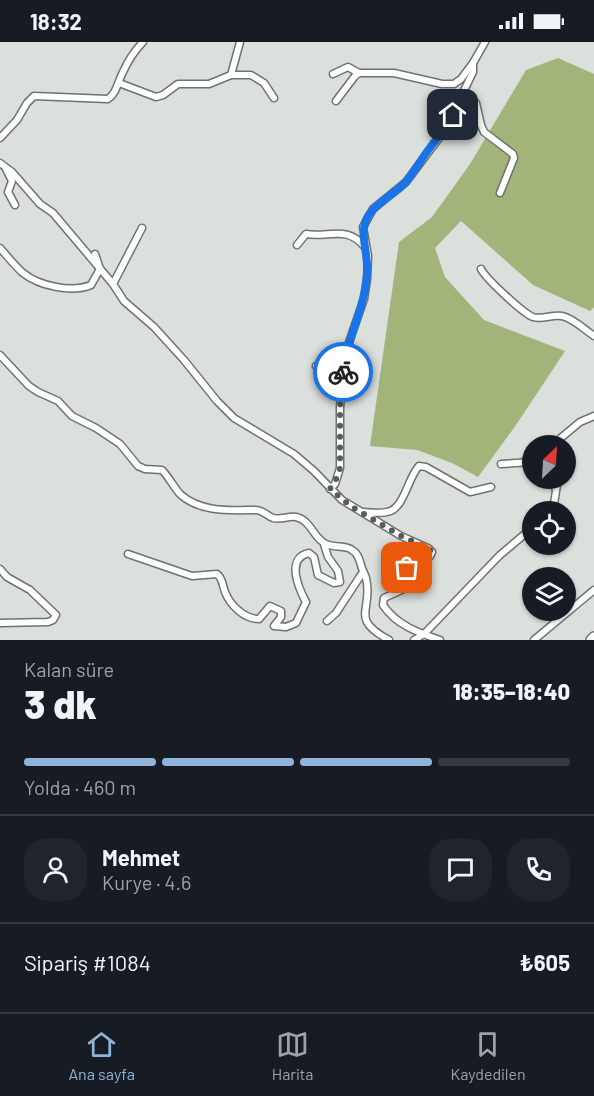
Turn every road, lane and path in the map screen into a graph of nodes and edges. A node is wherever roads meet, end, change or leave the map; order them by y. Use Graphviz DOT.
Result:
graph roads {
  1 [pos="143,42"];
  2 [pos="240,42"];
  3 [pos="485,42"];
  4 [pos="473,63"];
  5 [pos="359,73"];
  6 [pos="333,74"];
  7 [pos="231,75"];
  8 [pos="119,83"];
  9 [pos="274,98"];
  10 [pos="336,101"];
  11 [pos="453,115"];
  12 [pos="0,138"];
  13 [pos="0,163"];
  14 [pos="7,168"];
  15 [pos="500,193"];
  16 [pos="15,205"];
  17 [pos="142,228"];
  18 [pos="297,245"];
  19 [pos="0,248"];
  20 [pos="367,249"];
  21 [pos="95,254"];
  22 [pos="100,269"];
  23 [pos="481,270"];
  24 [pos="113,284"];
  25 [pos="594,336"];
  26 [pos="0,355"];
  27 [pos="316,366"];
  28 [pos="342,380"];
  29 [pos="594,416"];
  30 [pos="564,435"];
  31 [pos="522,463"];
  32 [pos="501,464"];
  33 [pos="491,487"];
  34 [pos="330,489"];
  35 [pos="556,489"];
  36 [pos="554,501"];
  37 [pos="362,512"];
  38 [pos="522,536"];
  39 [pos="324,544"];
  40 [pos="128,554"];
  41 [pos="0,569"];
  42 [pos="363,572"];
  43 [pos="594,590"];
  44 [pos="327,621"];
  45 [pos="0,623"];
  46 [pos="424,634"];
  47 [pos="594,637"];
  48 [pos="389,640"];
  49 [pos="414,640"];
  50 [pos="440,640"];
  51 [pos="534,640"];
  52 [pos="591,640"];
  1 -- 8 [label="street"];
  2 -- 7 [label="street"];
  3 -- 4 [label="street"];
  4 -- 5 [label="street"];
  4 -- 11 [label="street"];
  5 -- 6 [label="street"];
  5 -- 10 [label="street"];
  7 -- 8 [label="street"];
  7 -- 9 [label="street"];
  8 -- 12 [label="street"];
  11 -- 15 [label="street"];
  11 -- 20 [label="street"];
  13 -- 14 [label="street"];
  14 -- 16 [label="street"];
  14 -- 22 [label="street"];
  17 -- 24 [label="street"];
  18 -- 20 [label="street"];
  19 -- 22 [label="street"];
  20 -- 28 [label="street"];
  21 -- 22 [label="street"];
  22 -- 24 [label="street"];
  23 -- 25 [label="street"];
  24 -- 34 [label="street"];
  26 -- 39 [label="street"];
  27 -- 28 [label="street"];
  28 -- 34 [label="street"];
  29 -- 30 [label="street"];
  31 -- 32 [label="street"];
  33 -- 37 [label="street"];
  34 -- 37 [label="street"];
  35 -- 36 [label="street"];
  37 -- 46 [label="street"];
  38 -- 46 [label="street"];
  39 -- 40 [label="street"];
  39 -- 42 [label="street"];
  41 -- 45 [label="street"];
  42 -- 44 [label="street"];
  42 -- 48 [label="street"];
  43 -- 51 [label="street"];
  46 -- 49 [label="street"];
  46 -- 50 [label="street"];
  47 -- 52 [label="highway"];
}
